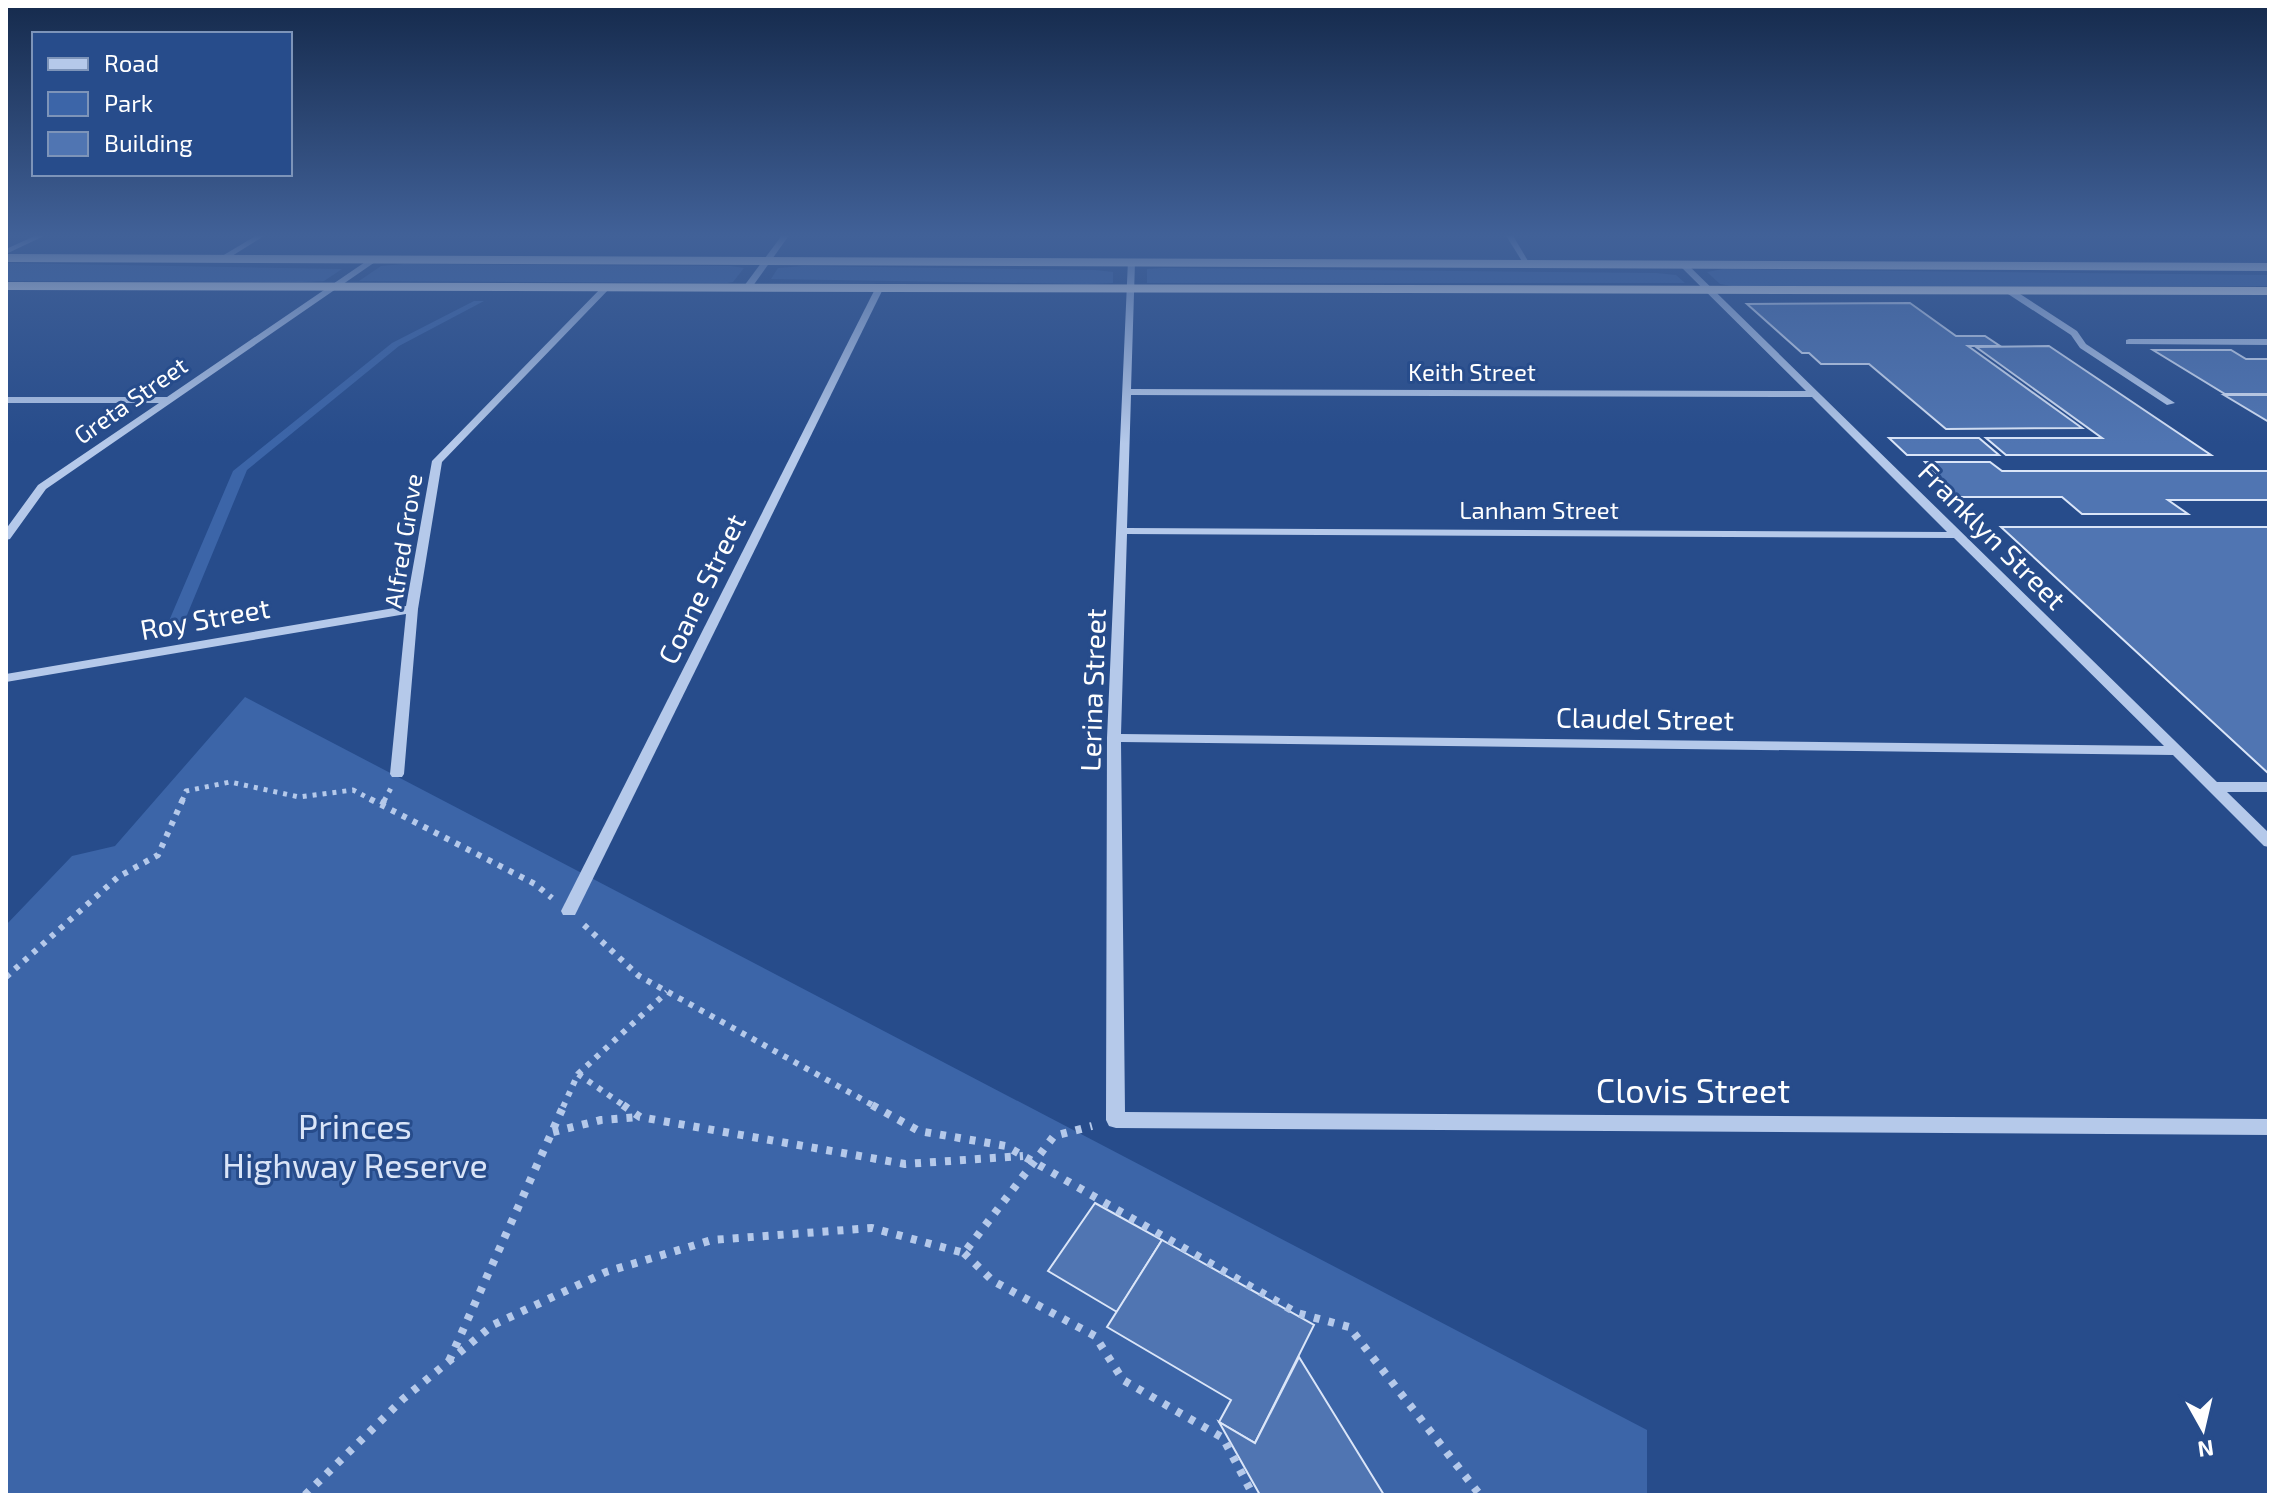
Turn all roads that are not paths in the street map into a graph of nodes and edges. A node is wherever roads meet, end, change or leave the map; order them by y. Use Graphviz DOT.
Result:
graph roads {
  1 [pos="308,304"];
  2 [pos="590,304"];
  3 [pos="872,304"];
  4 [pos="1129,304"];
  5 [pos="1724,304"];
  6 [pos="2030,304"];
  7 [pos="2129,342"];
  8 [pos="2269,342"];
  9 [pos="1127,392"];
  10 [pos="1816,394"];
  11 [pos="6,400"];
  12 [pos="167,400"];
  13 [pos="2170,403"];
  14 [pos="1124,531"];
  15 [pos="1955,535"];
  16 [pos="6,537"];
  17 [pos="412,609"];
  18 [pos="6,678"];
  19 [pos="1114,738"];
  20 [pos="2176,751"];
  21 [pos="397,774"];
  22 [pos="2213,787"];
  23 [pos="2269,787"];
  24 [pos="2269,842"];
  25 [pos="569,911"];
  26 [pos="1116,1120"];
  27 [pos="2269,1127"];
  1 -- 12 [label="street, Greta Street"];
  2 -- 17 [label="street, Alfred Grove"];
  3 -- 25 [label="street, Coane Street"];
  4 -- 9 [label="street, Lerina Street"];
  5 -- 10 [label="street, Franklyn Street"];
  6 -- 13 [label="street"];
  7 -- 8 [label="street"];
  9 -- 10 [label="street, Keith Street"];
  9 -- 14 [label="street, Lerina Street"];
  10 -- 15 [label="street, Franklyn Street"];
  11 -- 12 [label="street"];
  12 -- 16 [label="street, Greta Street"];
  14 -- 15 [label="street, Lanham Street"];
  14 -- 19 [label="street, Lerina Street"];
  15 -- 20 [label="street, Franklyn Street"];
  17 -- 18 [label="street, Roy Street"];
  17 -- 21 [label="street, Alfred Grove"];
  19 -- 20 [label="street, Claudel Street"];
  19 -- 26 [label="street, Lerina Street"];
  20 -- 22 [label="street, Franklyn Street"];
  22 -- 23 [label="street"];
  22 -- 24 [label="street, Franklyn Street"];
  26 -- 27 [label="street, Clovis Street"];
}
